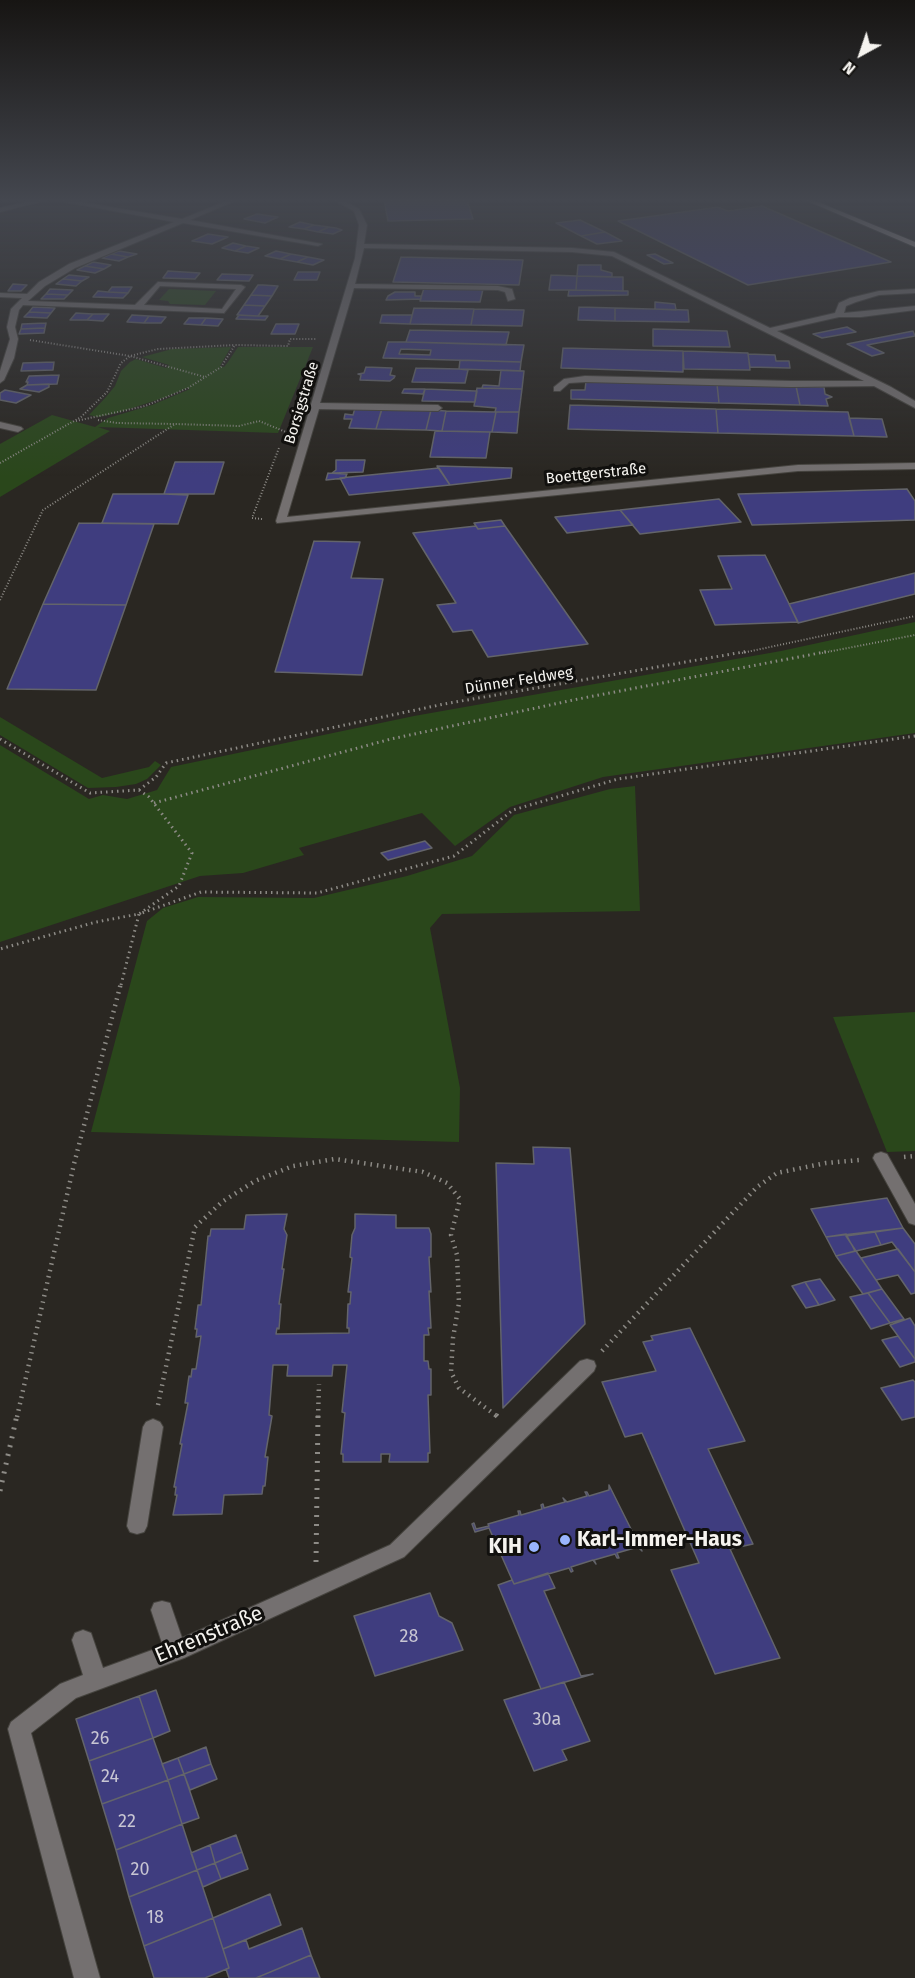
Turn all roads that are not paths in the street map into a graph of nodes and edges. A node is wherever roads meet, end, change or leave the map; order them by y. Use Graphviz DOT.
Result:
graph roads {
  1 [pos="32,292"];
  2 [pos="151,292"];
  3 [pos="237,292"];
  4 [pos="349,292"];
  5 [pos="509,292"];
  6 [pos="693,292"];
  7 [pos="878,292"];
  8 [pos="0,295"];
  9 [pos="511,299"];
  10 [pos="17,304"];
  11 [pos="138,308"];
  12 [pos="915,308"];
  13 [pos="838,315"];
  14 [pos="771,330"];
  15 [pos="1,375"];
  16 [pos="877,383"];
  17 [pos="833,384"];
  18 [pos="557,389"];
  19 [pos="851,394"];
  20 [pos="915,405"];
  21 [pos="315,406"];
  22 [pos="438,408"];
  23 [pos="0,425"];
  24 [pos="18,429"];
  25 [pos="915,466"];
  26 [pos="281,520"];
  27 [pos="881,1158"];
  28 [pos="915,1220"];
  29 [pos="587,1366"];
  30 [pos="153,1426"];
  31 [pos="137,1526"];
  32 [pos="162,1610"];
  33 [pos="83,1640"];
  34 [pos="176,1651"];
  35 [pos="96,1680"];
  36 [pos="87,1978"];
  1 -- 10 [label="street"];
  2 -- 11 [label="street"];
  3 -- 11 [label="street"];
  4 -- 21 [label="street, Borsigstraße"];
  5 -- 9 [label="street"];
  6 -- 14 [label="street"];
  7 -- 13 [label="street"];
  8 -- 10 [label="street"];
  10 -- 11 [label="street"];
  10 -- 15 [label="street"];
  12 -- 13 [label="street"];
  13 -- 14 [label="street"];
  14 -- 16 [label="street"];
  16 -- 17 [label="street"];
  16 -- 20 [label="street"];
  17 -- 18 [label="street"];
  17 -- 19 [label="street"];
  21 -- 22 [label="street"];
  21 -- 26 [label="street, Borsigstraße"];
  23 -- 24 [label="street"];
  25 -- 26 [label="street, Boettgerstraße"];
  27 -- 28 [label="street"];
  29 -- 34 [label="street, Ehrenstraße"];
  30 -- 31 [label="street"];
  32 -- 34 [label="street"];
  33 -- 35 [label="street"];
  34 -- 35 [label="street, Ehrenstraße"];
  35 -- 36 [label="street, Ehrenstraße"];
}
